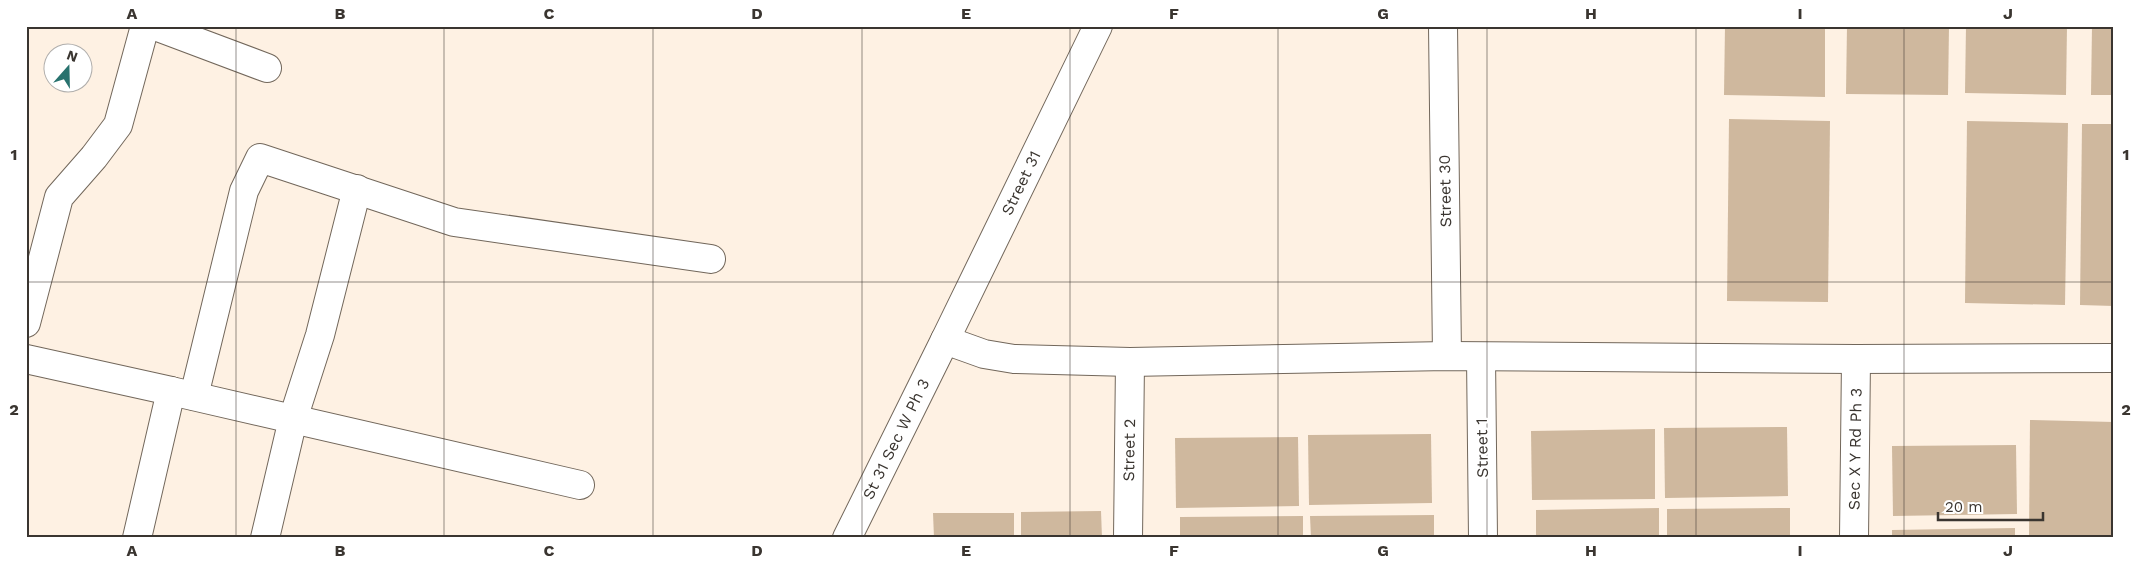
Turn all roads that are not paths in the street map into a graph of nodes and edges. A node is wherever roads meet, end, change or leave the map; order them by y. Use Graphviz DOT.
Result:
graph roads {
  1 [pos="145,26"];
  2 [pos="155,26"];
  3 [pos="1098,26"];
  4 [pos="1442,26"];
  5 [pos="267,68"];
  6 [pos="357,189"];
  7 [pos="711,259"];
  8 [pos="26,323"];
  9 [pos="945,340"];
  10 [pos="1447,356"];
  11 [pos="1481,357"];
  12 [pos="2114,358"];
  13 [pos="26,359"];
  14 [pos="1856,359"];
  15 [pos="1130,362"];
  16 [pos="183,394"];
  17 [pos="293,419"];
  18 [pos="580,485"];
  19 [pos="137,538"];
  20 [pos="265,538"];
  21 [pos="847,538"];
  22 [pos="1128,538"];
  23 [pos="1483,538"];
  24 [pos="1854,538"];
  1 -- 8 [label="street"];
  2 -- 5 [label="street"];
  3 -- 9 [label="street, Street 31"];
  4 -- 10 [label="street, Street 30"];
  6 -- 7 [label="street"];
  6 -- 16 [label="street"];
  6 -- 17 [label="street"];
  9 -- 15 [label="street"];
  9 -- 21 [label="street, St 31 Sec W Ph 3"];
  10 -- 11 [label="street"];
  10 -- 15 [label="street"];
  11 -- 14 [label="street"];
  11 -- 23 [label="street, Street 1"];
  12 -- 14 [label="street"];
  13 -- 16 [label="street"];
  14 -- 24 [label="street, Sec X Y Rd Ph 3"];
  15 -- 22 [label="street, Street 2"];
  16 -- 17 [label="street"];
  16 -- 19 [label="street"];
  17 -- 18 [label="street"];
  17 -- 20 [label="street"];
}
